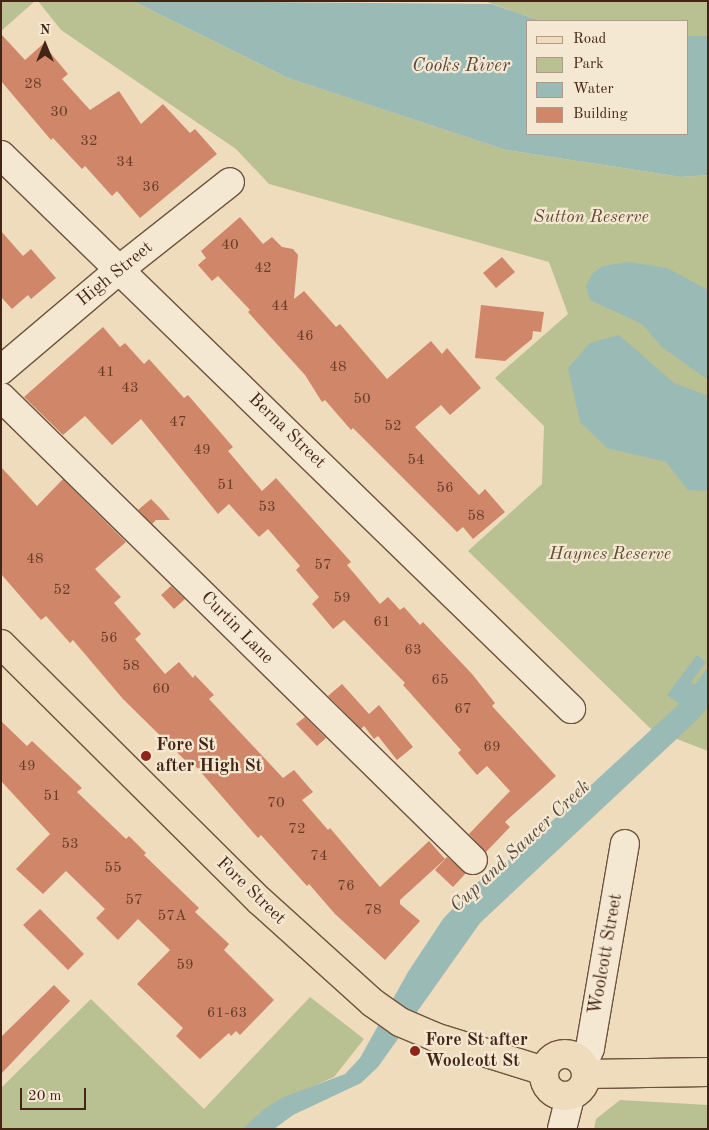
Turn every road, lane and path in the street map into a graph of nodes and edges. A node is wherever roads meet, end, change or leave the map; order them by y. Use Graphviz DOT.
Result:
graph roads {
  1 [pos="1,155"];
  2 [pos="230,182"];
  3 [pos="120,269"];
  4 [pos="1,370"];
  5 [pos="1,397"];
  6 [pos="1,644"];
  7 [pos="571,709"];
  8 [pos="625,844"];
  9 [pos="473,860"];
  10 [pos="585,1069"];
  11 [pos="544,1071"];
  12 [pos="708,1072"];
  13 [pos="570,1096"];
  14 [pos="562,1129"];
  1 -- 3 [label="street, Berna Street"];
  2 -- 3 [label="street, High Street"];
  3 -- 4 [label="street, High Street"];
  3 -- 7 [label="street, Berna Street"];
  5 -- 9 [label="street, Curtin Lane"];
  6 -- 11 [label="main road, Fore Street"];
  8 -- 10 [label="street, Woolcott Street"];
  10 -- 11 [label="main road"];
  10 -- 12 [label="main road"];
  10 -- 13 [label="main road"];
  11 -- 13 [label="main road"];
  13 -- 14 [label="street"];
}
